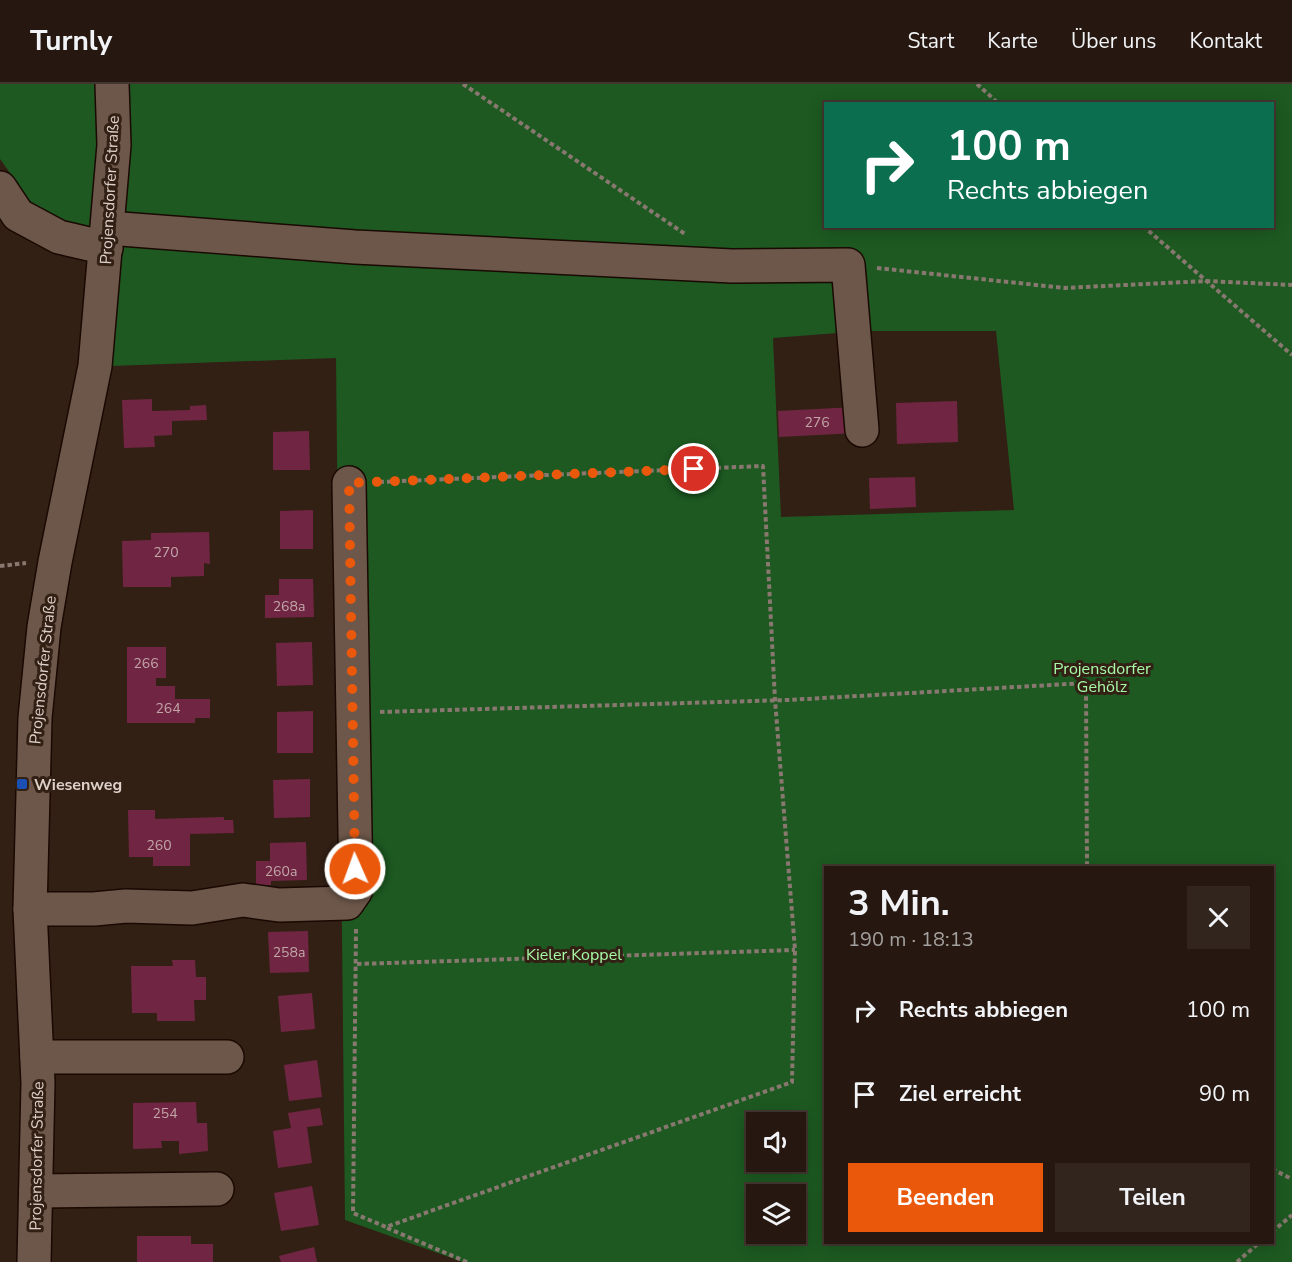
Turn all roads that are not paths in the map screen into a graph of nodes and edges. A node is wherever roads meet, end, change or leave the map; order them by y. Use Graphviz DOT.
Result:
graph roads {
  1 [pos="112,84"];
  2 [pos="0,188"];
  3 [pos="107,238"];
  4 [pos="862,430"];
  5 [pos="349,483"];
  6 [pos="30,909"];
  7 [pos="37,1057"];
  8 [pos="227,1057"];
  9 [pos="217,1189"];
  10 [pos="36,1191"];
  11 [pos="34,1262"];
  1 -- 3 [label="street, Projensdorfer Straße"];
  2 -- 3 [label="street"];
  3 -- 4 [label="street"];
  3 -- 6 [label="street, Projensdorfer Straße"];
  5 -- 6 [label="street"];
  6 -- 7 [label="street, Projensdorfer Straße"];
  7 -- 8 [label="street"];
  7 -- 10 [label="street, Projensdorfer Straße"];
  9 -- 10 [label="street"];
  10 -- 11 [label="street, Projensdorfer Straße"];
}
